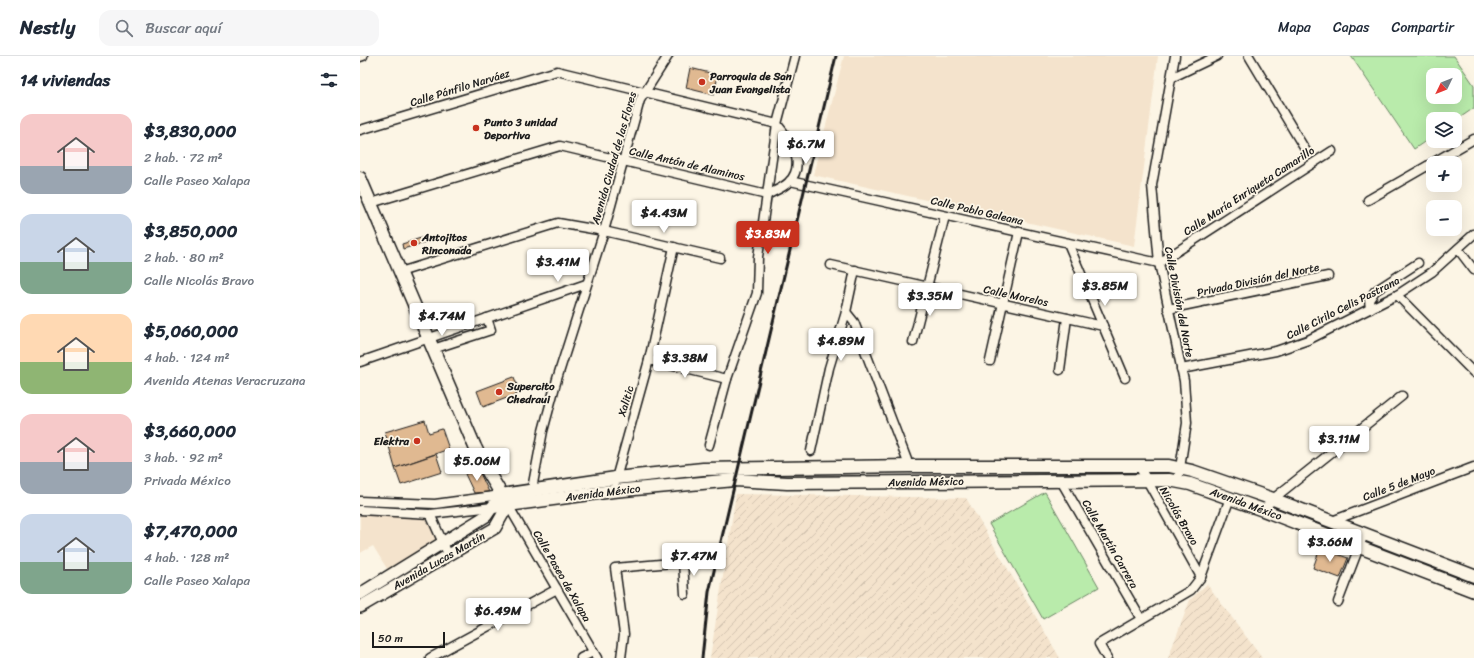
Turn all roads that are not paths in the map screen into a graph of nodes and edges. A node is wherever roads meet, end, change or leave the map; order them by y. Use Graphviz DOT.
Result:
graph roads {
  1 [pos="363,56"];
  2 [pos="668,56"];
  3 [pos="795,56"];
  4 [pos="1184,56"];
  5 [pos="1217,56"];
  6 [pos="1249,56"];
  7 [pos="360,57"];
  8 [pos="1175,58"];
  9 [pos="1171,78"];
  10 [pos="644,92"];
  11 [pos="777,124"];
  12 [pos="360,130"];
  13 [pos="1474,139"];
  14 [pos="1306,151"];
  15 [pos="1332,151"];
  16 [pos="624,160"];
  17 [pos="360,178"];
  18 [pos="790,181"];
  19 [pos="767,195"];
  20 [pos="1368,200"];
  21 [pos="371,203"];
  22 [pos="946,216"];
  23 [pos="604,231"];
  24 [pos="1019,232"];
  25 [pos="1474,234"];
  26 [pos="1068,243"];
  27 [pos="674,247"];
  28 [pos="1458,249"];
  29 [pos="720,258"];
  30 [pos="1159,263"];
  31 [pos="1418,263"];
  32 [pos="831,265"];
  33 [pos="855,270"];
  34 [pos="1474,270"];
  35 [pos="400,272"];
  36 [pos="1328,276"];
  37 [pos="586,284"];
  38 [pos="928,288"];
  39 [pos="1397,295"];
  40 [pos="1002,304"];
  41 [pos="1168,309"];
  42 [pos="1370,309"];
  43 [pos="846,312"];
  44 [pos="487,318"];
  45 [pos="1067,318"];
  46 [pos="1103,326"];
  47 [pos="913,342"];
  48 [pos="432,344"];
  49 [pos="649,360"];
  50 [pos="990,361"];
  51 [pos="360,362"];
  52 [pos="1181,369"];
  53 [pos="1060,370"];
  54 [pos="1474,373"];
  55 [pos="1125,378"];
  56 [pos="727,379"];
  57 [pos="1402,396"];
  58 [pos="709,445"];
  59 [pos="811,451"];
  60 [pos="907,460"];
  61 [pos="1139,466"];
  62 [pos="788,467"];
  63 [pos="1474,467"];
  64 [pos="1180,468"];
  65 [pos="616,478"];
  66 [pos="1145,479"];
  67 [pos="1061,481"];
  68 [pos="1178,481"];
  69 [pos="787,483"];
  70 [pos="612,491"];
  71 [pos="531,497"];
  72 [pos="1230,498"];
  73 [pos="1273,499"];
  74 [pos="360,500"];
  75 [pos="504,500"];
  76 [pos="493,507"];
  77 [pos="360,510"];
  78 [pos="1262,510"];
  79 [pos="430,514"];
  80 [pos="1332,521"];
  81 [pos="1364,534"];
  82 [pos="443,544"];
  83 [pos="1358,547"];
  84 [pos="448,554"];
  85 [pos="1474,576"];
  86 [pos="1201,577"];
  87 [pos="557,589"];
  88 [pos="1474,591"];
  89 [pos="360,594"];
  90 [pos="685,594"];
  91 [pos="1338,602"];
  92 [pos="360,607"];
  93 [pos="1141,619"];
  94 [pos="595,655"];
  95 [pos="430,658"];
  96 [pos="581,658"];
  97 [pos="621,658"];
  98 [pos="1107,658"];
  1 -- 7 [label="street"];
  2 -- 10 [label="street, Avenida Ciudad de las Flores"];
  3 -- 11 [label="street"];
  4 -- 8 [label="street"];
  5 -- 9 [label="street"];
  6 -- 14 [label="street"];
  8 -- 9 [label="street, Calle División del Norte"];
  9 -- 30 [label="street, Calle División del Norte"];
  10 -- 11 [label="street, Calle Pánfilo Narváez"];
  10 -- 12 [label="street, Calle Pánfilo Narváez"];
  10 -- 16 [label="street, Avenida Ciudad de las Flores"];
  11 -- 18 [label="street"];
  11 -- 19 [label="street"];
  13 -- 20 [label="street"];
  15 -- 30 [label="street, Calle María Enriqueta Camarillo"];
  16 -- 19 [label="street, Calle Antón de Alaminos"];
  16 -- 21 [label="street, Calle Antón de Alaminos"];
  16 -- 23 [label="street, Avenida Ciudad de las Flores"];
  17 -- 21 [label="main road"];
  18 -- 19 [label="street"];
  18 -- 22 [label="street, Calle Pablo Galeana"];
  19 -- 56 [label="street"];
  21 -- 35 [label="main road"];
  22 -- 24 [label="street, Calle Pablo Galeana"];
  22 -- 38 [label="street"];
  23 -- 27 [label="street"];
  23 -- 35 [label="street"];
  23 -- 37 [label="street, Avenida Ciudad de las Flores"];
  24 -- 26 [label="street, Calle Pablo Galeana"];
  24 -- 40 [label="street"];
  25 -- 28 [label="street, Calle Cirilo Celis Pastrana"];
  26 -- 30 [label="street, Calle Pablo Galeana"];
  26 -- 46 [label="street"];
  27 -- 29 [label="street"];
  27 -- 49 [label="street, Xalitic"];
  28 -- 34 [label="street"];
  28 -- 39 [label="street, Calle Cirilo Celis Pastrana"];
  30 -- 41 [label="street, Calle División del Norte"];
  31 -- 42 [label="street"];
  32 -- 33 [label="street, Calle Morelos"];
  33 -- 38 [label="street, Calle Morelos"];
  33 -- 43 [label="street"];
  35 -- 48 [label="main road"];
  36 -- 41 [label="street, Privada División del Norte"];
  37 -- 44 [label="street"];
  37 -- 71 [label="street, Avenida Ciudad de las Flores"];
  38 -- 40 [label="street, Calle Morelos"];
  38 -- 47 [label="street"];
  39 -- 42 [label="street, Calle Cirilo Celis Pastrana"];
  39 -- 54 [label="street"];
  40 -- 45 [label="street, Calle Morelos"];
  40 -- 50 [label="street"];
  41 -- 52 [label="street, Calle División del Norte"];
  42 -- 52 [label="street, Calle Cirilo Celis Pastrana"];
  43 -- 59 [label="street"];
  43 -- 60 [label="street"];
  44 -- 48 [label="street"];
  44 -- 48 [label="street"];
  45 -- 46 [label="street, Calle Morelos"];
  45 -- 53 [label="street"];
  46 -- 55 [label="street"];
  48 -- 51 [label="street"];
  48 -- 75 [label="main road"];
  49 -- 56 [label="street"];
  49 -- 65 [label="street, Xalitic"];
  52 -- 64 [label="street, Calle División del Norte"];
  56 -- 58 [label="street"];
  57 -- 73 [label="street"];
  61 -- 62 [label="main road, Avenida México"];
  61 -- 64 [label="main road, Avenida México"];
  61 -- 66 [label="street, Nicolás Bravo"];
  62 -- 65 [label="main road, Avenida México"];
  62 -- 69 [label="main road"];
  63 -- 80 [label="street, Calle 5 de Mayo"];
  64 -- 68 [label="street, Calle División del Norte"];
  64 -- 73 [label="main road, Avenida México"];
  65 -- 70 [label="street, Xalitic"];
  65 -- 71 [label="main road, Avenida México"];
  66 -- 67 [label="main road, Avenida México"];
  66 -- 68 [label="main road, Avenida México"];
  66 -- 86 [label="street, Nicolás Bravo"];
  67 -- 69 [label="main road, Avenida México"];
  67 -- 93 [label="street, Calle Martín Carrera"];
  68 -- 72 [label="main road, Avenida México"];
  69 -- 70 [label="main road, Avenida México"];
  70 -- 71 [label="main road, Avenida México"];
  71 -- 75 [label="main road, Avenida México"];
  72 -- 78 [label="main road, Avenida México"];
  72 -- 86 [label="street"];
  73 -- 78 [label="street"];
  73 -- 80 [label="main road, Avenida México"];
  74 -- 75 [label="street, Avenida México"];
  75 -- 76 [label="main road, Avenida México"];
  75 -- 84 [label="street, Avenida Lucas Martín"];
  75 -- 87 [label="street, Calle Paseo de Xalapa"];
  76 -- 79 [label="street, Avenida México"];
  76 -- 82 [label="street, Avenida Lucas Martín"];
  77 -- 79 [label="street, Avenida México"];
  78 -- 83 [label="main road, Avenida México"];
  79 -- 82 [label="street"];
  80 -- 81 [label="main road, Avenida México"];
  81 -- 83 [label="street"];
  81 -- 85 [label="main road, Avenida México"];
  82 -- 84 [label="street"];
  82 -- 89 [label="street, Avenida Lucas Martín"];
  83 -- 88 [label="main road, Avenida México"];
  83 -- 91 [label="street"];
  84 -- 92 [label="street, Avenida Lucas Martín"];
  86 -- 93 [label="street"];
  87 -- 94 [label="street, Calle Paseo de Xalapa"];
  87 -- 95 [label="street"];
  90 -- 97 [label="street"];
  93 -- 98 [label="street"];
  94 -- 96 [label="street"];
}
